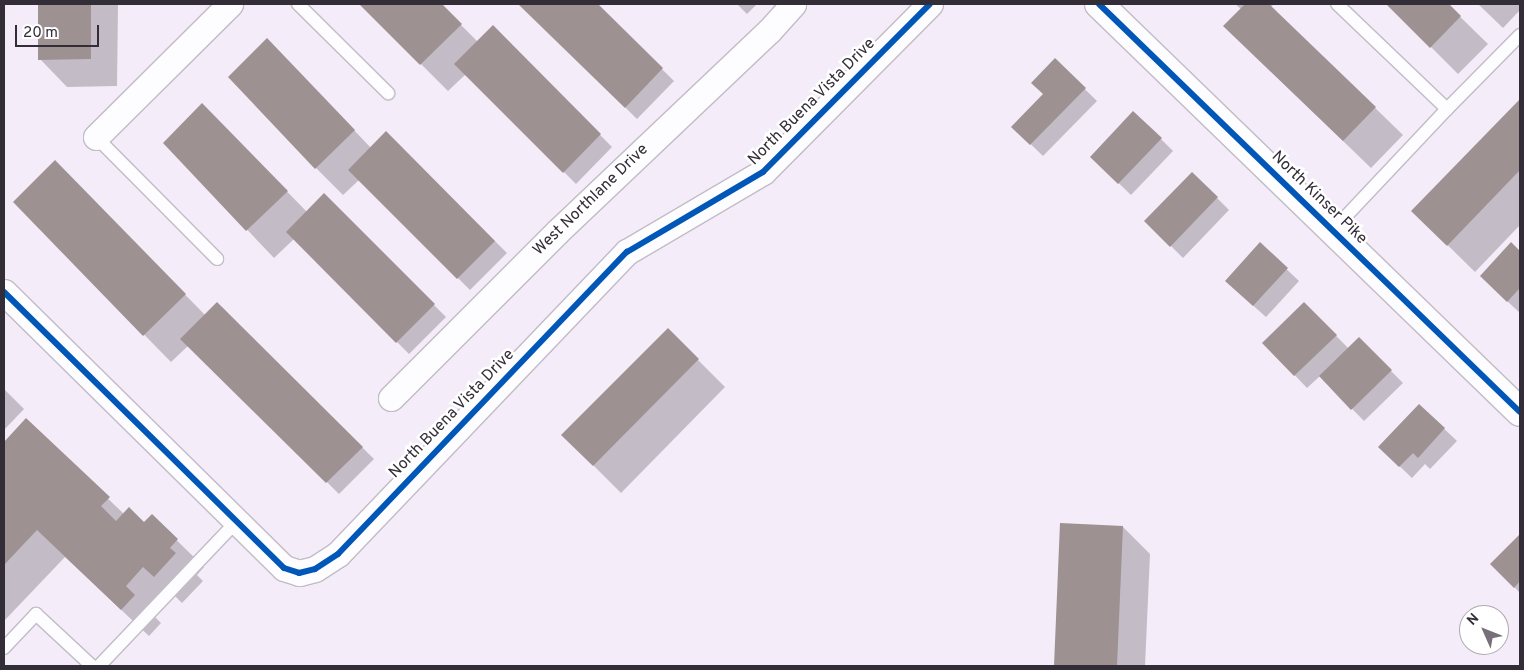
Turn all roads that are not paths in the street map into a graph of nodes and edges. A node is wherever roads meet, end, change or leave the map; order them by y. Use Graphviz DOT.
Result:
graph roads {
  1 [pos="230,4"];
  2 [pos="298,4"];
  3 [pos="793,4"];
  4 [pos="930,4"];
  5 [pos="1099,4"];
  6 [pos="1337,4"];
  7 [pos="1520,34"];
  8 [pos="388,93"];
  9 [pos="1447,109"];
  10 [pos="96,137"];
  11 [pos="1333,230"];
  12 [pos="217,259"];
  13 [pos="4,292"];
  14 [pos="391,398"];
  15 [pos="1520,412"];
  16 [pos="236,522"];
  17 [pos="4,648"];
  18 [pos="92,666"];
  19 [pos="99,666"];
  1 -- 10 [label="street"];
  2 -- 8 [label="lane"];
  3 -- 14 [label="street, West Northlane Drive"];
  4 -- 16 [label="street, North Buena Vista Drive"];
  5 -- 11 [label="street, North Kinser Pike"];
  6 -- 9 [label="lane"];
  7 -- 9 [label="lane"];
  9 -- 11 [label="lane"];
  10 -- 12 [label="lane"];
  11 -- 15 [label="street, North Kinser Pike"];
  13 -- 16 [label="street, North Buena Vista Drive"];
  16 -- 19 [label="lane"];
  17 -- 18 [label="lane"];
}
